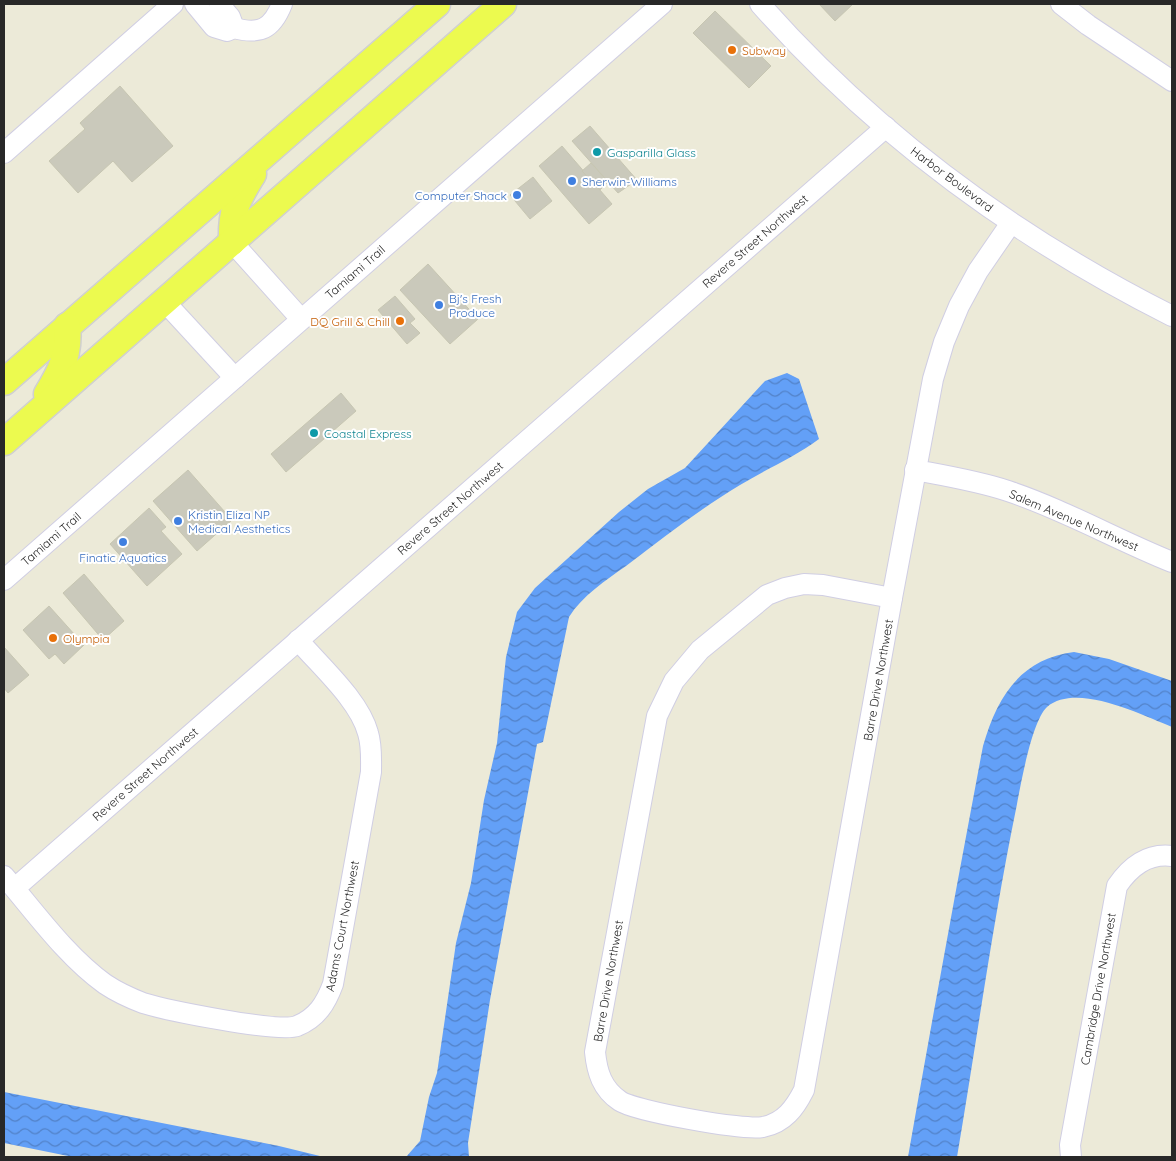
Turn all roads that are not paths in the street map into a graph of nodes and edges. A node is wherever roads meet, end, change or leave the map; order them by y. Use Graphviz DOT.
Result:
graph roads {
  1 [pos="173,4"];
  2 [pos="195,4"];
  3 [pos="219,4"];
  4 [pos="282,4"];
  5 [pos="437,4"];
  6 [pos="503,4"];
  7 [pos="662,4"];
  8 [pos="760,4"];
  9 [pos="1061,4"];
  10 [pos="234,28"];
  11 [pos="1172,81"];
  12 [pos="886,127"];
  13 [pos="4,153"];
  14 [pos="265,154"];
  15 [pos="1011,223"];
  16 [pos="232,242"];
  17 [pos="164,301"];
  18 [pos="1172,316"];
  19 [pos="301,319"];
  20 [pos="67,326"];
  21 [pos="235,378"];
  22 [pos="4,382"];
  23 [pos="37,412"];
  24 [pos="4,442"];
  25 [pos="916,470"];
  26 [pos="1172,562"];
  27 [pos="4,580"];
  28 [pos="892,598"];
  29 [pos="298,640"];
  30 [pos="1172,856"];
  31 [pos="9,882"];
  32 [pos="1071,1157"];
  1 -- 13 [label="street"];
  2 -- 10 [label="street"];
  3 -- 10 [label="street"];
  4 -- 10 [label="street"];
  5 -- 14 [label="main road"];
  6 -- 16 [label="main road"];
  7 -- 19 [label="street, Tamiami Trail"];
  8 -- 12 [label="street, Harbor Boulevard"];
  9 -- 11 [label="street"];
  12 -- 15 [label="street, Harbor Boulevard"];
  12 -- 29 [label="street, Revere Street Northwest"];
  14 -- 16 [label="main road"];
  14 -- 20 [label="main road"];
  15 -- 18 [label="street, Harbor Boulevard"];
  15 -- 25 [label="street, Barre Drive Northwest"];
  16 -- 17 [label="main road"];
  16 -- 19 [label="street"];
  17 -- 21 [label="street"];
  17 -- 23 [label="main road"];
  19 -- 21 [label="street, Tamiami Trail"];
  20 -- 22 [label="main road"];
  20 -- 23 [label="main road"];
  21 -- 27 [label="street, Tamiami Trail"];
  23 -- 24 [label="main road"];
  25 -- 26 [label="street, Salem Avenue Northwest"];
  25 -- 28 [label="street, Barre Drive Northwest"];
  28 -- 28 [label="street, Barre Drive Northwest"];
  29 -- 31 [label="street, Revere Street Northwest"];
  29 -- 31 [label="street, Adams Court Northwest"];
  30 -- 32 [label="street, Cambridge Drive Northwest"];
}
